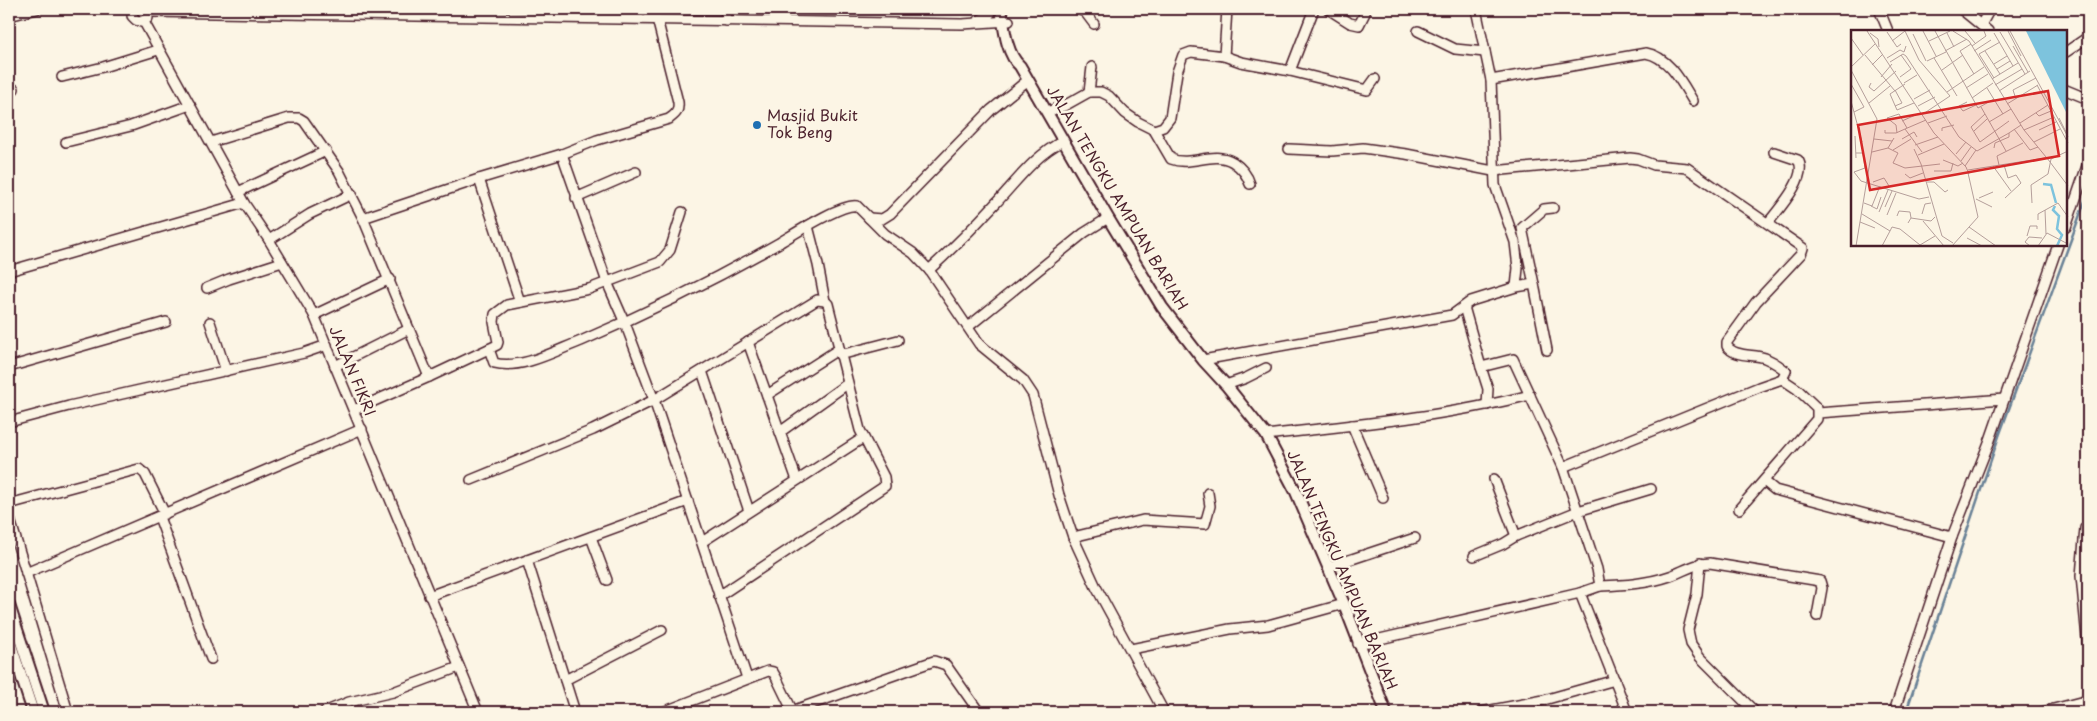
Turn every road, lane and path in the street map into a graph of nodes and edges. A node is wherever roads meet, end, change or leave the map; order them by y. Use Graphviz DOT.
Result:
graph roads {
  1 [pos="37,9"];
  2 [pos="133,9"];
  3 [pos="725,9"];
  4 [pos="993,9"];
  5 [pos="1001,9"];
  6 [pos="1008,9"];
  7 [pos="1077,9"];
  8 [pos="1227,9"];
  9 [pos="1314,9"];
  10 [pos="1328,9"];
  11 [pos="1365,9"];
  12 [pos="1476,9"];
  13 [pos="1880,9"];
  14 [pos="1961,9"];
  15 [pos="1990,9"];
  16 [pos="150,10"];
  17 [pos="610,13"];
  18 [pos="9,16"];
  19 [pos="657,19"];
  20 [pos="728,21"];
  21 [pos="144,22"];
  22 [pos="976,22"];
  23 [pos="962,24"];
  24 [pos="1007,24"];
  25 [pos="1094,24"];
  26 [pos="1985,28"];
  27 [pos="1888,30"];
  28 [pos="1418,31"];
  29 [pos="2088,37"];
  30 [pos="158,50"];
  31 [pos="2067,51"];
  32 [pos="1484,52"];
  33 [pos="1224,56"];
  34 [pos="1092,67"];
  35 [pos="1290,71"];
  36 [pos="62,77"];
  37 [pos="1375,79"];
  38 [pos="1028,80"];
  39 [pos="1491,80"];
  40 [pos="2067,90"];
  41 [pos="1089,92"];
  42 [pos="2088,99"];
  43 [pos="1693,101"];
  44 [pos="190,105"];
  45 [pos="1046,112"];
  46 [pos="1154,130"];
  47 [pos="66,142"];
  48 [pos="211,142"];
  49 [pos="1063,142"];
  50 [pos="1289,149"];
  51 [pos="326,151"];
  52 [pos="1774,152"];
  53 [pos="562,154"];
  54 [pos="2088,162"];
  55 [pos="1494,171"];
  56 [pos="636,172"];
  57 [pos="479,178"];
  58 [pos="1250,184"];
  59 [pos="238,192"];
  60 [pos="352,194"];
  61 [pos="576,198"];
  62 [pos="244,203"];
  63 [pos="1554,208"];
  64 [pos="682,212"];
  65 [pos="890,214"];
  66 [pos="867,217"];
  67 [pos="364,218"];
  68 [pos="1108,218"];
  69 [pos="1768,222"];
  70 [pos="2067,224"];
  71 [pos="808,226"];
  72 [pos="885,234"];
  73 [pos="269,240"];
  74 [pos="2058,246"];
  75 [pos="282,262"];
  76 [pos="929,270"];
  77 [pos="9,271"];
  78 [pos="390,279"];
  79 [pos="606,282"];
  80 [pos="1534,284"];
  81 [pos="1516,287"];
  82 [pos="207,288"];
  83 [pos="825,301"];
  84 [pos="520,302"];
  85 [pos="1464,308"];
  86 [pos="314,315"];
  87 [pos="166,322"];
  88 [pos="210,322"];
  89 [pos="625,323"];
  90 [pos="968,327"];
  91 [pos="409,329"];
  92 [pos="898,340"];
  93 [pos="748,342"];
  94 [pos="327,346"];
  95 [pos="489,349"];
  96 [pos="1548,350"];
  97 [pos="840,352"];
  98 [pos="1203,360"];
  99 [pos="335,366"];
  100 [pos="9,367"];
  101 [pos="1481,367"];
  102 [pos="1266,368"];
  103 [pos="226,371"];
  104 [pos="702,371"];
  105 [pos="429,377"];
  106 [pos="1782,379"];
  107 [pos="847,384"];
  108 [pos="1226,385"];
  109 [pos="1530,395"];
  110 [pos="767,396"];
  111 [pos="2004,399"];
  112 [pos="654,400"];
  113 [pos="1487,406"];
  114 [pos="354,410"];
  115 [pos="1818,413"];
  116 [pos="9,422"];
  117 [pos="1352,425"];
  118 [pos="362,429"];
  119 [pos="780,432"];
  120 [pos="1266,435"];
  121 [pos="863,438"];
  122 [pos="1563,467"];
  123 [pos="1494,479"];
  124 [pos="471,480"];
  125 [pos="796,480"];
  126 [pos="1764,481"];
  127 [pos="1650,490"];
  128 [pos="1208,493"];
  129 [pos="1383,498"];
  130 [pos="688,501"];
  131 [pos="9,504"];
  132 [pos="1739,509"];
  133 [pos="749,511"];
  134 [pos="1578,511"];
  135 [pos="9,516"];
  136 [pos="162,516"];
  137 [pos="2085,528"];
  138 [pos="1516,536"];
  139 [pos="591,537"];
  140 [pos="1073,537"];
  141 [pos="1952,537"];
  142 [pos="1415,538"];
  143 [pos="702,542"];
  144 [pos="1474,556"];
  145 [pos="527,560"];
  146 [pos="1700,563"];
  147 [pos="1328,567"];
  148 [pos="26,573"];
  149 [pos="607,580"];
  150 [pos="1600,586"];
  151 [pos="1580,593"];
  152 [pos="429,596"];
  153 [pos="720,596"];
  154 [pos="1344,604"];
  155 [pos="9,605"];
  156 [pos="1817,616"];
  157 [pos="2087,624"];
  158 [pos="662,630"];
  159 [pos="9,639"];
  160 [pos="1358,644"];
  161 [pos="1131,649"];
  162 [pos="2088,649"];
  163 [pos="211,659"];
  164 [pos="458,666"];
  165 [pos="747,678"];
  166 [pos="565,680"];
  167 [pos="1615,680"];
  168 [pos="2088,700"];
  169 [pos="349,702"];
  170 [pos="33,712"];
  171 [pos="44,712"];
  172 [pos="68,712"];
  173 [pos="324,712"];
  174 [pos="353,712"];
  175 [pos="478,712"];
  176 [pos="575,712"];
  177 [pos="664,712"];
  178 [pos="793,712"];
  179 [pos="979,712"];
  180 [pos="1164,712"];
  181 [pos="1386,712"];
  182 [pos="1481,712"];
  183 [pos="1627,712"];
  184 [pos="1755,712"];
  185 [pos="1894,712"];
  186 [pos="2042,712"];
  1 -- 18 [label="street"];
  2 -- 21 [label="street, JALAN FIKRI"];
  3 -- 20 [label="street"];
  4 -- 22 [label="street"];
  5 -- 24 [label="main road, JALAN TENGKU AMPUAN BARIAH"];
  6 -- 24 [label="main road, JALAN TENGKU AMPUAN BARIAH"];
  7 -- 25 [label="street"];
  8 -- 33 [label="street"];
  9 -- 35 [label="street"];
  10 -- 11 [label="street"];
  12 -- 32 [label="street"];
  13 -- 27 [label="street"];
  14 -- 26 [label="street"];
  15 -- 26 [label="street"];
  16 -- 17 [label="street"];
  16 -- 21 [label="street"];
  17 -- 19 [label="street"];
  19 -- 20 [label="street"];
  19 -- 53 [label="street"];
  20 -- 23 [label="street"];
  21 -- 30 [label="street, JALAN FIKRI"];
  22 -- 23 [label="street"];
  22 -- 24 [label="street"];
  23 -- 24 [label="street"];
  24 -- 38 [label="main road, JALAN TENGKU AMPUAN BARIAH"];
  28 -- 32 [label="street"];
  29 -- 31 [label="street"];
  30 -- 36 [label="street"];
  30 -- 44 [label="street, JALAN FIKRI"];
  32 -- 39 [label="street"];
  33 -- 35 [label="street"];
  33 -- 46 [label="street"];
  34 -- 41 [label="street"];
  35 -- 37 [label="street"];
  38 -- 45 [label="main road, JALAN TENGKU AMPUAN BARIAH"];
  38 -- 65 [label="street"];
  39 -- 43 [label="street"];
  39 -- 55 [label="street"];
  40 -- 42 [label="street"];
  41 -- 45 [label="street"];
  41 -- 46 [label="street"];
  44 -- 47 [label="street"];
  44 -- 48 [label="street, JALAN FIKRI"];
  45 -- 49 [label="main road, JALAN TENGKU AMPUAN BARIAH"];
  46 -- 58 [label="street"];
  48 -- 51 [label="street"];
  48 -- 59 [label="street, JALAN FIKRI"];
  49 -- 68 [label="main road, JALAN TENGKU AMPUAN BARIAH"];
  49 -- 76 [label="street"];
  50 -- 55 [label="street"];
  51 -- 59 [label="street"];
  51 -- 60 [label="street"];
  52 -- 69 [label="street"];
  53 -- 57 [label="street"];
  53 -- 61 [label="street"];
  54 -- 70 [label="street"];
  55 -- 69 [label="street"];
  55 -- 81 [label="street"];
  56 -- 61 [label="street"];
  57 -- 67 [label="street"];
  57 -- 84 [label="street"];
  59 -- 62 [label="street, JALAN FIKRI"];
  60 -- 67 [label="street"];
  60 -- 73 [label="street"];
  61 -- 79 [label="street"];
  62 -- 73 [label="street, JALAN FIKRI"];
  62 -- 77 [label="street"];
  63 -- 80 [label="street"];
  64 -- 79 [label="street"];
  65 -- 66 [label="street"];
  65 -- 72 [label="street"];
  66 -- 71 [label="street"];
  66 -- 72 [label="street"];
  67 -- 78 [label="street"];
  68 -- 90 [label="street"];
  68 -- 98 [label="main road, JALAN TENGKU AMPUAN BARIAH"];
  69 -- 106 [label="street"];
  71 -- 83 [label="street"];
  71 -- 89 [label="street"];
  72 -- 76 [label="street"];
  73 -- 75 [label="street, JALAN FIKRI"];
  74 -- 111 [label="street"];
  75 -- 82 [label="street"];
  75 -- 86 [label="street, JALAN FIKRI"];
  76 -- 90 [label="street"];
  78 -- 86 [label="street"];
  78 -- 91 [label="street"];
  79 -- 84 [label="street"];
  79 -- 89 [label="street"];
  80 -- 81 [label="street"];
  80 -- 96 [label="street"];
  81 -- 85 [label="street"];
  83 -- 93 [label="street"];
  83 -- 97 [label="street"];
  84 -- 95 [label="street"];
  85 -- 98 [label="street"];
  85 -- 101 [label="street"];
  86 -- 94 [label="street, JALAN FIKRI"];
  87 -- 100 [label="street"];
  88 -- 103 [label="street"];
  89 -- 95 [label="street"];
  89 -- 112 [label="street"];
  90 -- 140 [label="street"];
  91 -- 99 [label="street"];
  91 -- 105 [label="street"];
  92 -- 97 [label="street"];
  93 -- 104 [label="street"];
  93 -- 110 [label="street"];
  94 -- 99 [label="street, JALAN FIKRI"];
  94 -- 103 [label="street"];
  95 -- 105 [label="street"];
  97 -- 107 [label="street"];
  97 -- 110 [label="street"];
  98 -- 108 [label="main road, JALAN TENGKU AMPUAN BARIAH"];
  99 -- 114 [label="street, JALAN FIKRI"];
  101 -- 109 [label="street"];
  101 -- 113 [label="street"];
  102 -- 108 [label="street"];
  103 -- 116 [label="street"];
  104 -- 112 [label="street"];
  104 -- 133 [label="street"];
  105 -- 114 [label="street"];
  106 -- 115 [label="street"];
  106 -- 122 [label="street"];
  107 -- 119 [label="street"];
  107 -- 121 [label="street"];
  108 -- 120 [label="main road, JALAN TENGKU AMPUAN BARIAH"];
  109 -- 113 [label="street"];
  109 -- 122 [label="street"];
  110 -- 119 [label="street"];
  111 -- 115 [label="street"];
  111 -- 141 [label="street"];
  112 -- 124 [label="street"];
  112 -- 130 [label="street"];
  113 -- 117 [label="street"];
  114 -- 118 [label="street, JALAN FIKRI"];
  115 -- 126 [label="street"];
  117 -- 120 [label="street"];
  117 -- 129 [label="street"];
  118 -- 136 [label="street"];
  118 -- 152 [label="street, JALAN FIKRI"];
  119 -- 125 [label="street"];
  120 -- 147 [label="main road, JALAN TENGKU AMPUAN BARIAH"];
  121 -- 125 [label="street"];
  121 -- 153 [label="street"];
  122 -- 134 [label="street"];
  123 -- 138 [label="street"];
  125 -- 133 [label="street"];
  126 -- 132 [label="street"];
  126 -- 141 [label="street"];
  127 -- 134 [label="street"];
  128 -- 140 [label="street"];
  130 -- 139 [label="street"];
  130 -- 143 [label="street"];
  131 -- 136 [label="street"];
  133 -- 143 [label="street"];
  134 -- 138 [label="street"];
  134 -- 150 [label="street"];
  135 -- 148 [label="street"];
  136 -- 148 [label="street"];
  136 -- 163 [label="street"];
  137 -- 157 [label="street"];
  138 -- 144 [label="street"];
  139 -- 145 [label="street"];
  139 -- 149 [label="street"];
  140 -- 161 [label="street"];
  141 -- 185 [label="street"];
  142 -- 147 [label="street"];
  143 -- 153 [label="street"];
  145 -- 152 [label="street"];
  145 -- 166 [label="street"];
  146 -- 150 [label="street"];
  146 -- 156 [label="street"];
  146 -- 184 [label="street"];
  147 -- 154 [label="main road, JALAN TENGKU AMPUAN BARIAH"];
  148 -- 172 [label="street"];
  150 -- 151 [label="street"];
  151 -- 160 [label="street"];
  151 -- 167 [label="street"];
  152 -- 164 [label="street, JALAN FIKRI"];
  153 -- 165 [label="street"];
  154 -- 160 [label="main road, JALAN TENGKU AMPUAN BARIAH"];
  154 -- 161 [label="street"];
  155 -- 171 [label="main road"];
  157 -- 162 [label="street"];
  158 -- 166 [label="street"];
  159 -- 170 [label="main road"];
  160 -- 181 [label="main road, JALAN TENGKU AMPUAN BARIAH"];
  161 -- 180 [label="street"];
  164 -- 169 [label="street"];
  164 -- 175 [label="street, JALAN FIKRI"];
  165 -- 177 [label="street"];
  165 -- 178 [label="street"];
  166 -- 176 [label="street"];
  167 -- 182 [label="street"];
  167 -- 183 [label="street"];
  168 -- 186 [label="street"];
  169 -- 173 [label="street"];
  169 -- 174 [label="street"];
  178 -- 179 [label="street"];
}
